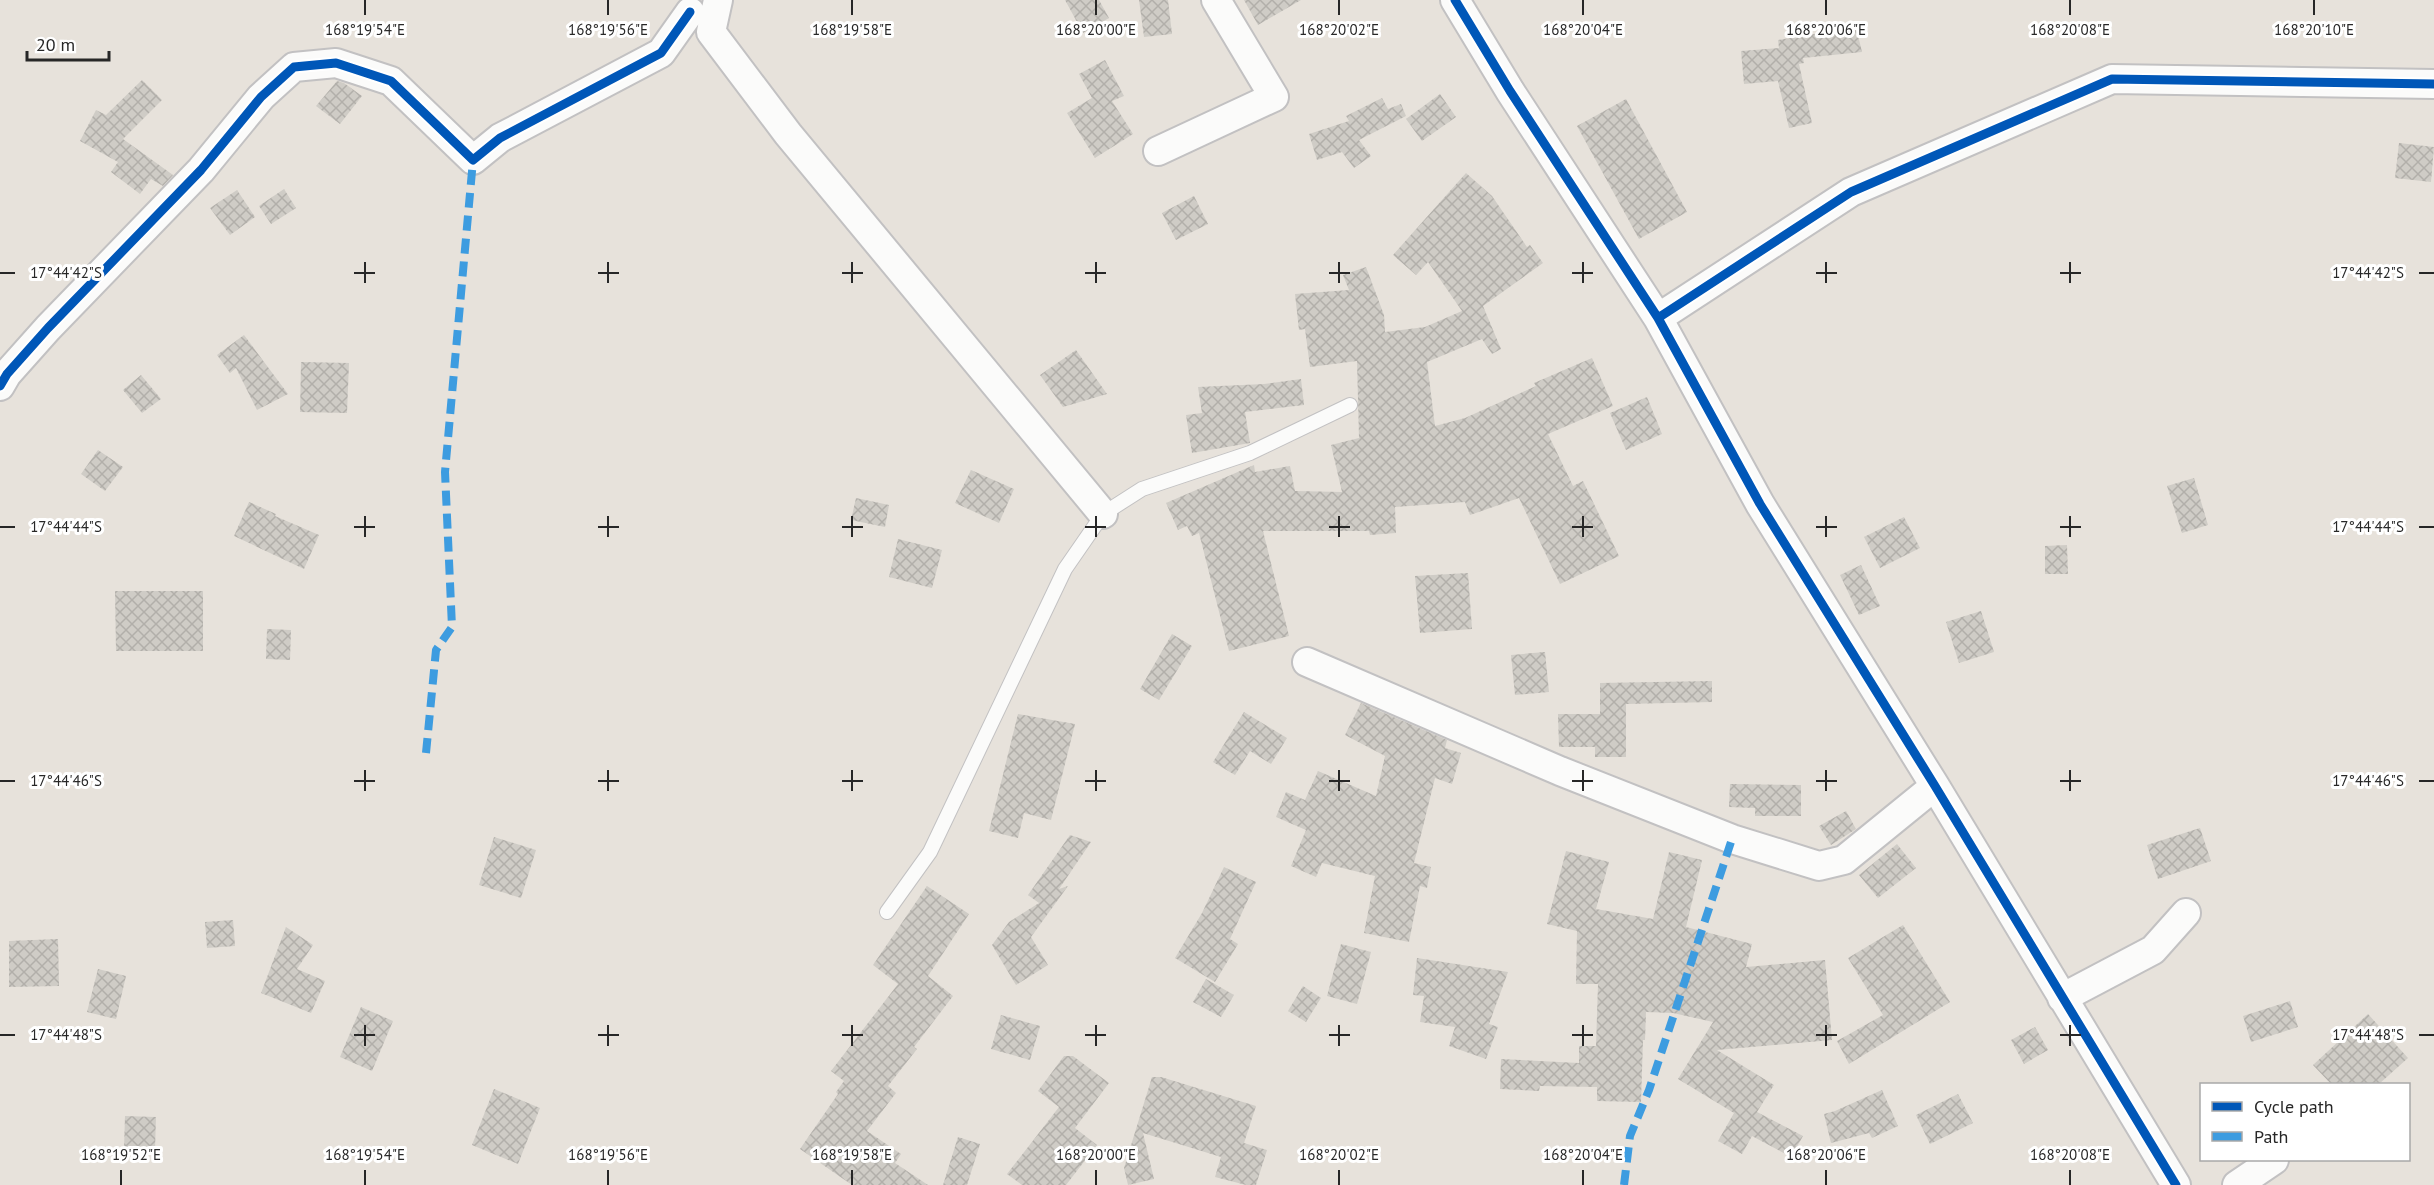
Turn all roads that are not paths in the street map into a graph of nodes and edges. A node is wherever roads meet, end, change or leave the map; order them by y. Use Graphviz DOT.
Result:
graph roads {
  1 [pos="718,0"];
  2 [pos="1216,0"];
  3 [pos="1455,0"];
  4 [pos="684,6"];
  5 [pos="711,32"];
  6 [pos="2434,84"];
  7 [pos="1158,151"];
  8 [pos="1658,318"];
  9 [pos="0,386"];
  10 [pos="1350,405"];
  11 [pos="1103,514"];
  12 [pos="1307,662"];
  13 [pos="1935,786"];
  14 [pos="887,912"];
  15 [pos="2186,913"];
  16 [pos="2062,998"];
  17 [pos="2273,1161"];
  18 [pos="2176,1185"];
  19 [pos="2237,1185"];
  1 -- 5 [label="street"];
  2 -- 7 [label="street"];
  3 -- 8 [label="street"];
  4 -- 5 [label="street"];
  4 -- 9 [label="street"];
  5 -- 11 [label="street"];
  6 -- 8 [label="street"];
  8 -- 13 [label="street"];
  10 -- 11 [label="lane"];
  11 -- 14 [label="lane"];
  12 -- 13 [label="street"];
  13 -- 16 [label="street"];
  15 -- 16 [label="street"];
  16 -- 18 [label="street"];
  17 -- 19 [label="street"];
}
